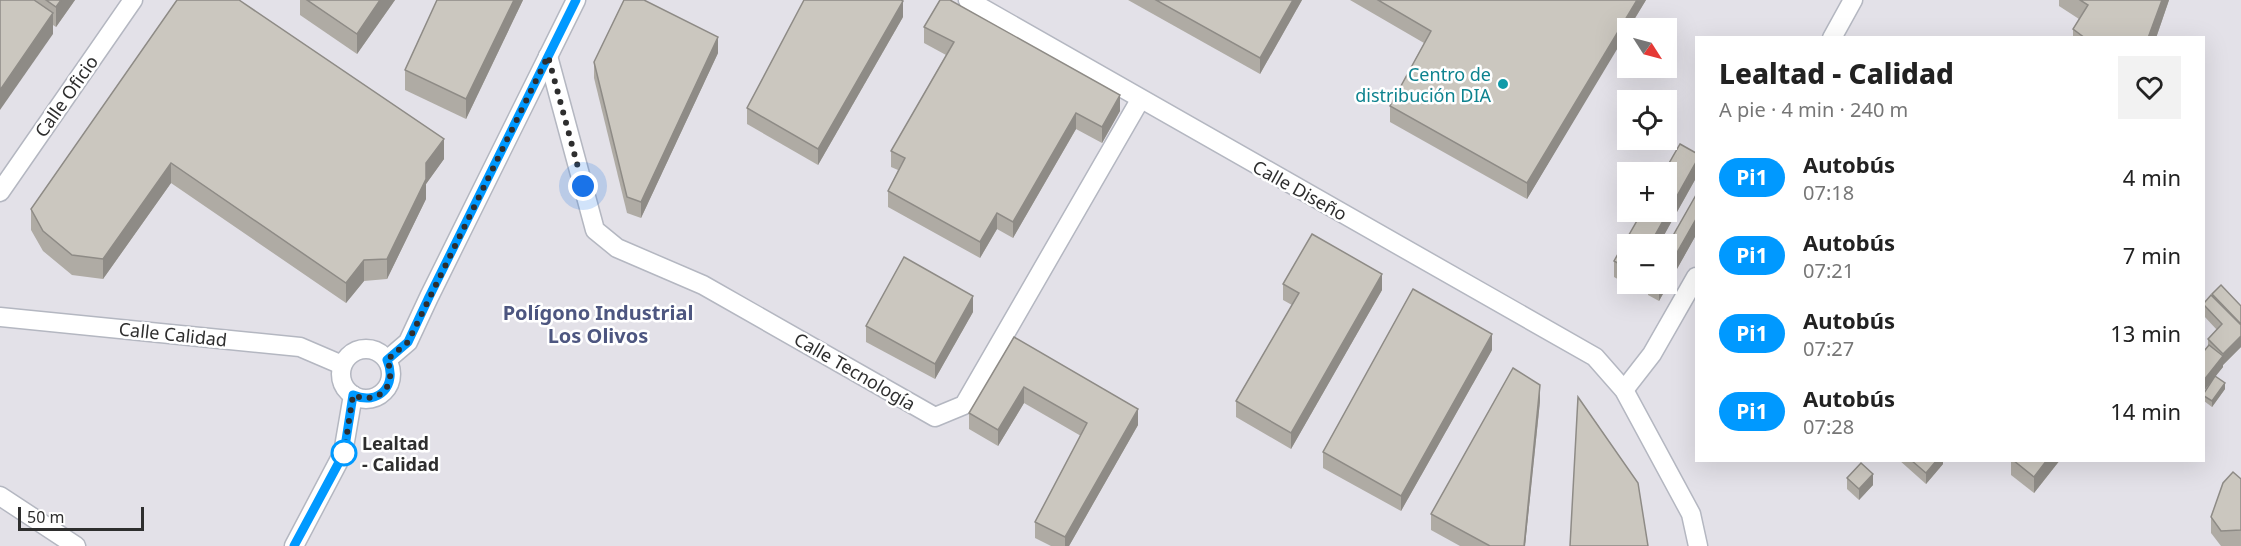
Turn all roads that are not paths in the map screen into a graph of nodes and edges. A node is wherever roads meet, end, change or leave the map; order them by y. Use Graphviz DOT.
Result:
graph roads {
  1 [pos="132,0"];
  2 [pos="576,0"];
  3 [pos="968,0"];
  4 [pos="1853,0"];
  5 [pos="1833,36"];
  6 [pos="548,56"];
  7 [pos="1140,99"];
  8 [pos="0,192"];
  9 [pos="1695,279"];
  10 [pos="0,317"];
  11 [pos="387,360"];
  12 [pos="342,365"];
  13 [pos="1624,390"];
  14 [pos="353,395"];
  15 [pos="0,496"];
  16 [pos="76,546"];
  17 [pos="294,546"];
  18 [pos="1698,546"];
  1 -- 8 [label="street, Calle Oficio"];
  2 -- 6 [label="street"];
  3 -- 7 [label="street, Calle Diseño"];
  4 -- 5 [label="street"];
  6 -- 7 [label="street, Calle Tecnología"];
  6 -- 11 [label="street"];
  7 -- 13 [label="street, Calle Diseño"];
  9 -- 13 [label="street"];
  10 -- 12 [label="street, Calle Calidad"];
  11 -- 12 [label="street"];
  11 -- 14 [label="street"];
  12 -- 14 [label="street"];
  13 -- 18 [label="street, Calle Diseño"];
  14 -- 17 [label="street"];
  15 -- 16 [label="street"];
}
